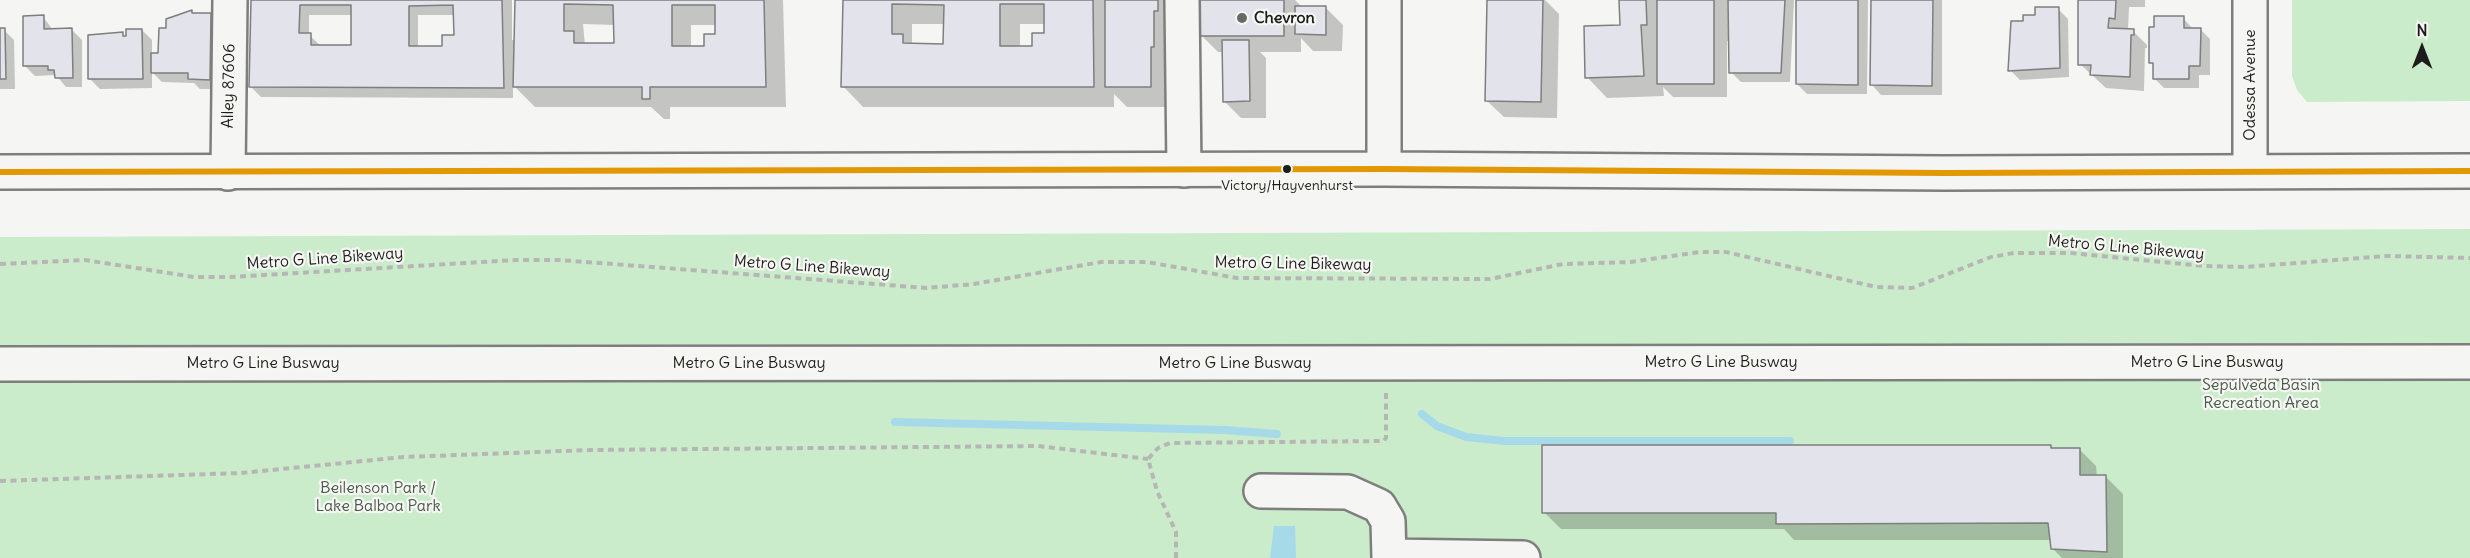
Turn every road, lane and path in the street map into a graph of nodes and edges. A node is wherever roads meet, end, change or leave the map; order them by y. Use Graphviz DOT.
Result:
graph roads {
  1 [pos="230,0"];
  2 [pos="1182,0"];
  3 [pos="1384,0"];
  4 [pos="2250,0"];
  5 [pos="1184,170"];
  6 [pos="1384,170"];
  7 [pos="2250,171"];
  8 [pos="2470,171"];
  9 [pos="0,172"];
  10 [pos="228,173"];
  11 [pos="2470,258"];
  12 [pos="0,264"];
  13 [pos="2470,362"];
  14 [pos="0,364"];
  15 [pos="1386,384"];
  16 [pos="1148,459"];
  17 [pos="0,481"];
  18 [pos="1261,490"];
  19 [pos="1389,557"];
  20 [pos="1176,558"];
  21 [pos="1523,558"];
  1 -- 10 [label="main road, Alley 87606"];
  2 -- 5 [label="main road"];
  3 -- 6 [label="main road"];
  4 -- 7 [label="main road, Odessa Avenue"];
  5 -- 6 [label="main road"];
  5 -- 10 [label="main road"];
  6 -- 7 [label="main road"];
  7 -- 8 [label="main road"];
  9 -- 10 [label="main road"];
  11 -- 12 [label="path, Metro G Line Bikeway"];
  13 -- 14 [label="main road, Metro G Line Busway"];
  15 -- 16 [label="path"];
  16 -- 17 [label="path"];
  16 -- 20 [label="path"];
  18 -- 19 [label="main road"];
  19 -- 21 [label="main road"];
}
